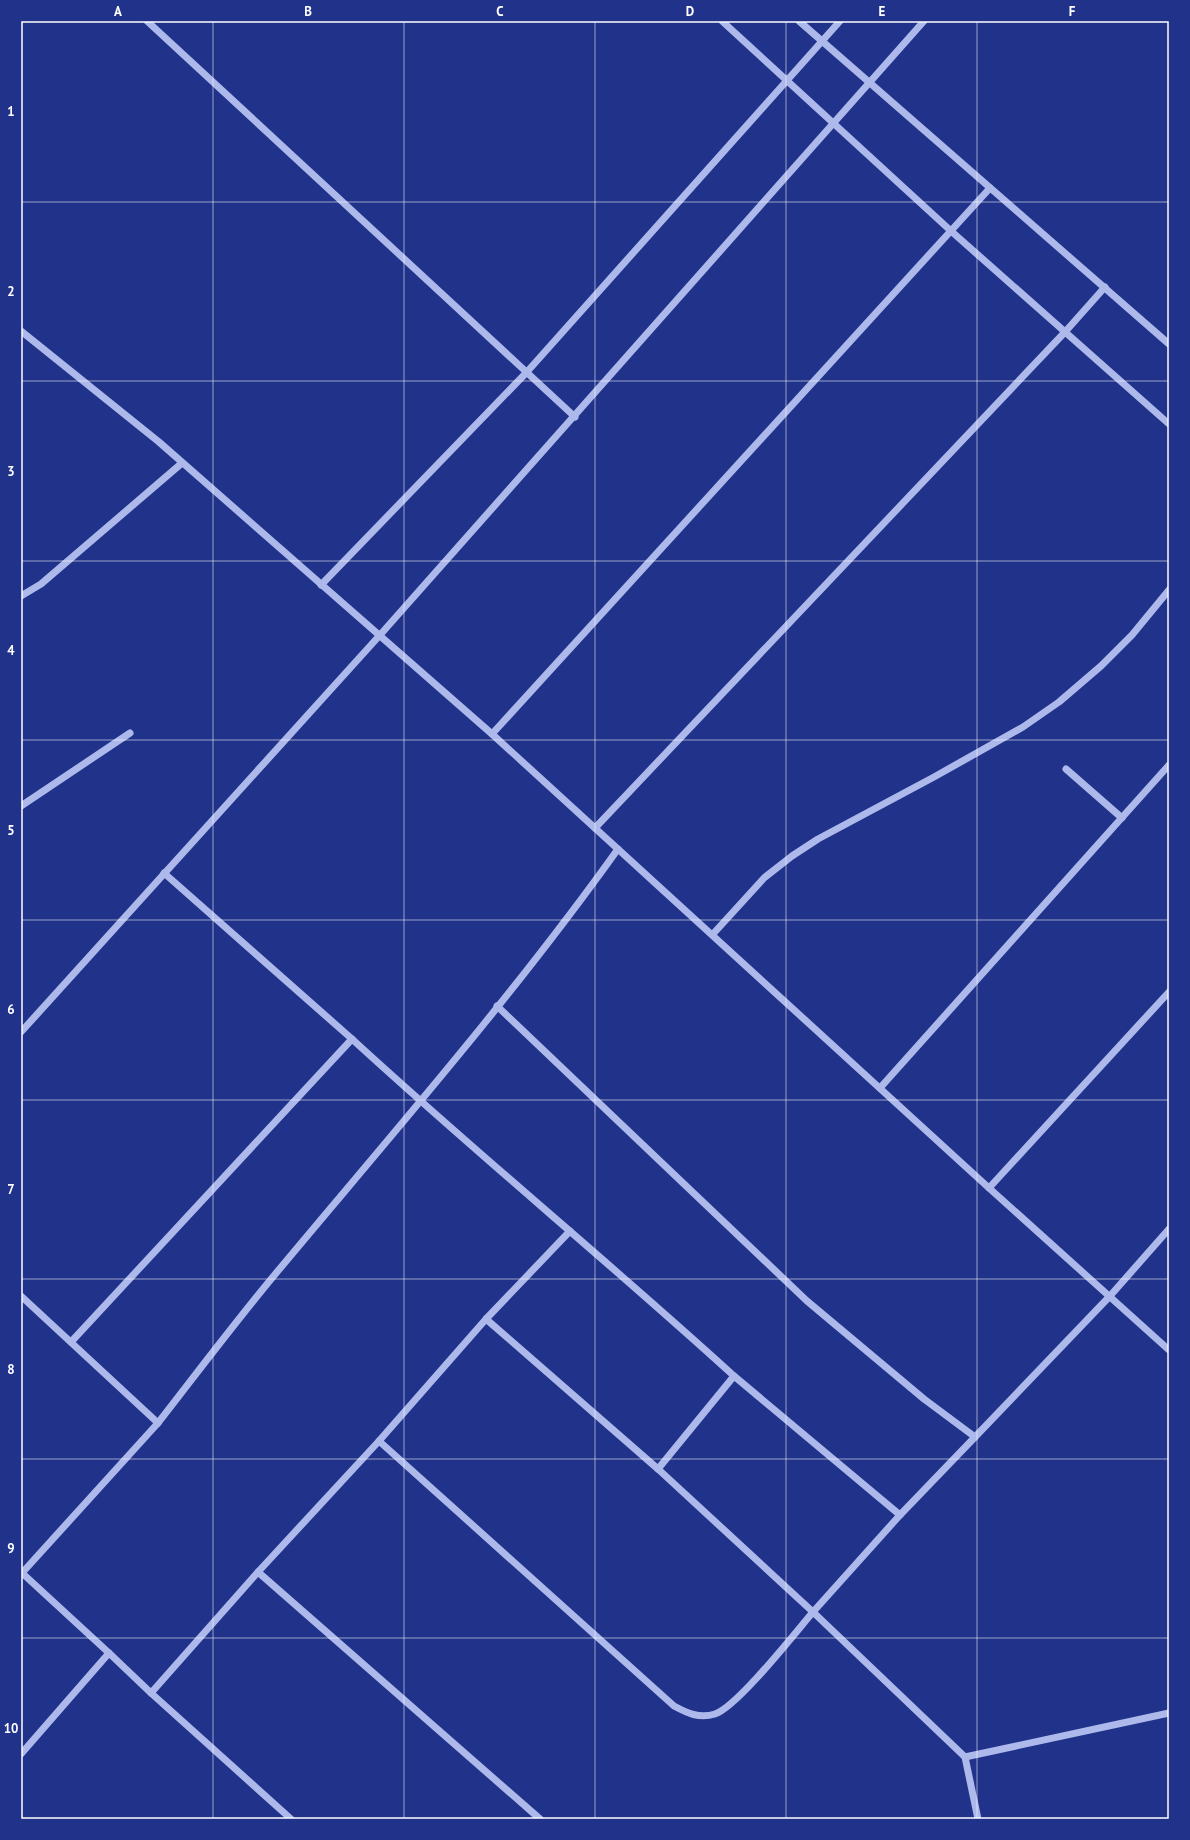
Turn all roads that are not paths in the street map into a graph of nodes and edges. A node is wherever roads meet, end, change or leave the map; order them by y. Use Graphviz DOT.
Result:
graph roads {
  1 [pos="147,21"];
  2 [pos="722,21"];
  3 [pos="800,21"];
  4 [pos="840,21"];
  5 [pos="924,21"];
  6 [pos="822,42"];
  7 [pos="788,80"];
  8 [pos="868,82"];
  9 [pos="833,122"];
  10 [pos="990,188"];
  11 [pos="951,231"];
  12 [pos="1105,287"];
  13 [pos="21,331"];
  14 [pos="1065,332"];
  15 [pos="1169,344"];
  16 [pos="526,373"];
  17 [pos="575,417"];
  18 [pos="1169,424"];
  19 [pos="182,463"];
  20 [pos="321,586"];
  21 [pos="1169,590"];
  22 [pos="21,596"];
  23 [pos="380,635"];
  24 [pos="130,733"];
  25 [pos="492,734"];
  26 [pos="1169,765"];
  27 [pos="1066,769"];
  28 [pos="21,806"];
  29 [pos="1122,818"];
  30 [pos="595,828"];
  31 [pos="618,849"];
  32 [pos="164,873"];
  33 [pos="713,934"];
  34 [pos="1169,992"];
  35 [pos="497,1006"];
  36 [pos="21,1032"];
  37 [pos="352,1039"];
  38 [pos="880,1088"];
  39 [pos="420,1102"];
  40 [pos="989,1188"];
  41 [pos="1169,1229"];
  42 [pos="570,1231"];
  43 [pos="21,1296"];
  44 [pos="1110,1296"];
  45 [pos="486,1320"];
  46 [pos="71,1342"];
  47 [pos="1169,1350"];
  48 [pos="734,1376"];
  49 [pos="158,1423"];
  50 [pos="975,1437"];
  51 [pos="379,1441"];
  52 [pos="658,1468"];
  53 [pos="900,1515"];
  54 [pos="22,1572"];
  55 [pos="258,1572"];
  56 [pos="813,1612"];
  57 [pos="109,1653"];
  58 [pos="151,1693"];
  59 [pos="1169,1713"];
  60 [pos="21,1754"];
  61 [pos="965,1757"];
  62 [pos="291,1819"];
  63 [pos="540,1819"];
  64 [pos="978,1819"];
  1 -- 16 [label="street"];
  2 -- 7 [label="street"];
  3 -- 6 [label="street"];
  4 -- 6 [label="street"];
  5 -- 8 [label="street"];
  6 -- 7 [label="street"];
  6 -- 8 [label="street"];
  7 -- 9 [label="street"];
  7 -- 16 [label="street"];
  8 -- 9 [label="street"];
  8 -- 10 [label="street"];
  9 -- 11 [label="street"];
  9 -- 17 [label="street"];
  10 -- 11 [label="street"];
  10 -- 12 [label="street"];
  11 -- 14 [label="street"];
  11 -- 25 [label="street"];
  12 -- 14 [label="street"];
  12 -- 15 [label="street"];
  13 -- 19 [label="street"];
  14 -- 18 [label="street"];
  14 -- 30 [label="street"];
  16 -- 17 [label="street"];
  16 -- 20 [label="street"];
  17 -- 23 [label="street"];
  19 -- 20 [label="street"];
  19 -- 22 [label="street"];
  20 -- 23 [label="street"];
  21 -- 33 [label="street"];
  23 -- 25 [label="street"];
  23 -- 32 [label="street"];
  24 -- 28 [label="street"];
  25 -- 30 [label="street"];
  26 -- 29 [label="street"];
  27 -- 29 [label="street"];
  29 -- 38 [label="street"];
  30 -- 31 [label="street"];
  31 -- 33 [label="street"];
  31 -- 35 [label="street"];
  32 -- 36 [label="street"];
  32 -- 37 [label="street"];
  33 -- 38 [label="street"];
  34 -- 40 [label="street"];
  35 -- 39 [label="street"];
  35 -- 50 [label="street"];
  37 -- 39 [label="street"];
  37 -- 46 [label="street"];
  38 -- 40 [label="street"];
  39 -- 42 [label="street"];
  39 -- 49 [label="street"];
  40 -- 44 [label="street"];
  41 -- 44 [label="street"];
  42 -- 45 [label="street"];
  42 -- 48 [label="street"];
  43 -- 46 [label="street"];
  44 -- 47 [label="street"];
  44 -- 50 [label="street"];
  45 -- 51 [label="street"];
  45 -- 52 [label="street"];
  46 -- 49 [label="street"];
  48 -- 52 [label="street"];
  48 -- 53 [label="street"];
  49 -- 54 [label="street"];
  50 -- 53 [label="street"];
  51 -- 55 [label="street"];
  51 -- 56 [label="street"];
  52 -- 56 [label="street"];
  53 -- 56 [label="street"];
  54 -- 57 [label="street"];
  55 -- 58 [label="street"];
  55 -- 63 [label="street"];
  56 -- 61 [label="street"];
  57 -- 58 [label="street"];
  57 -- 60 [label="street"];
  58 -- 62 [label="street"];
  59 -- 61 [label="street"];
  61 -- 64 [label="street"];
}
